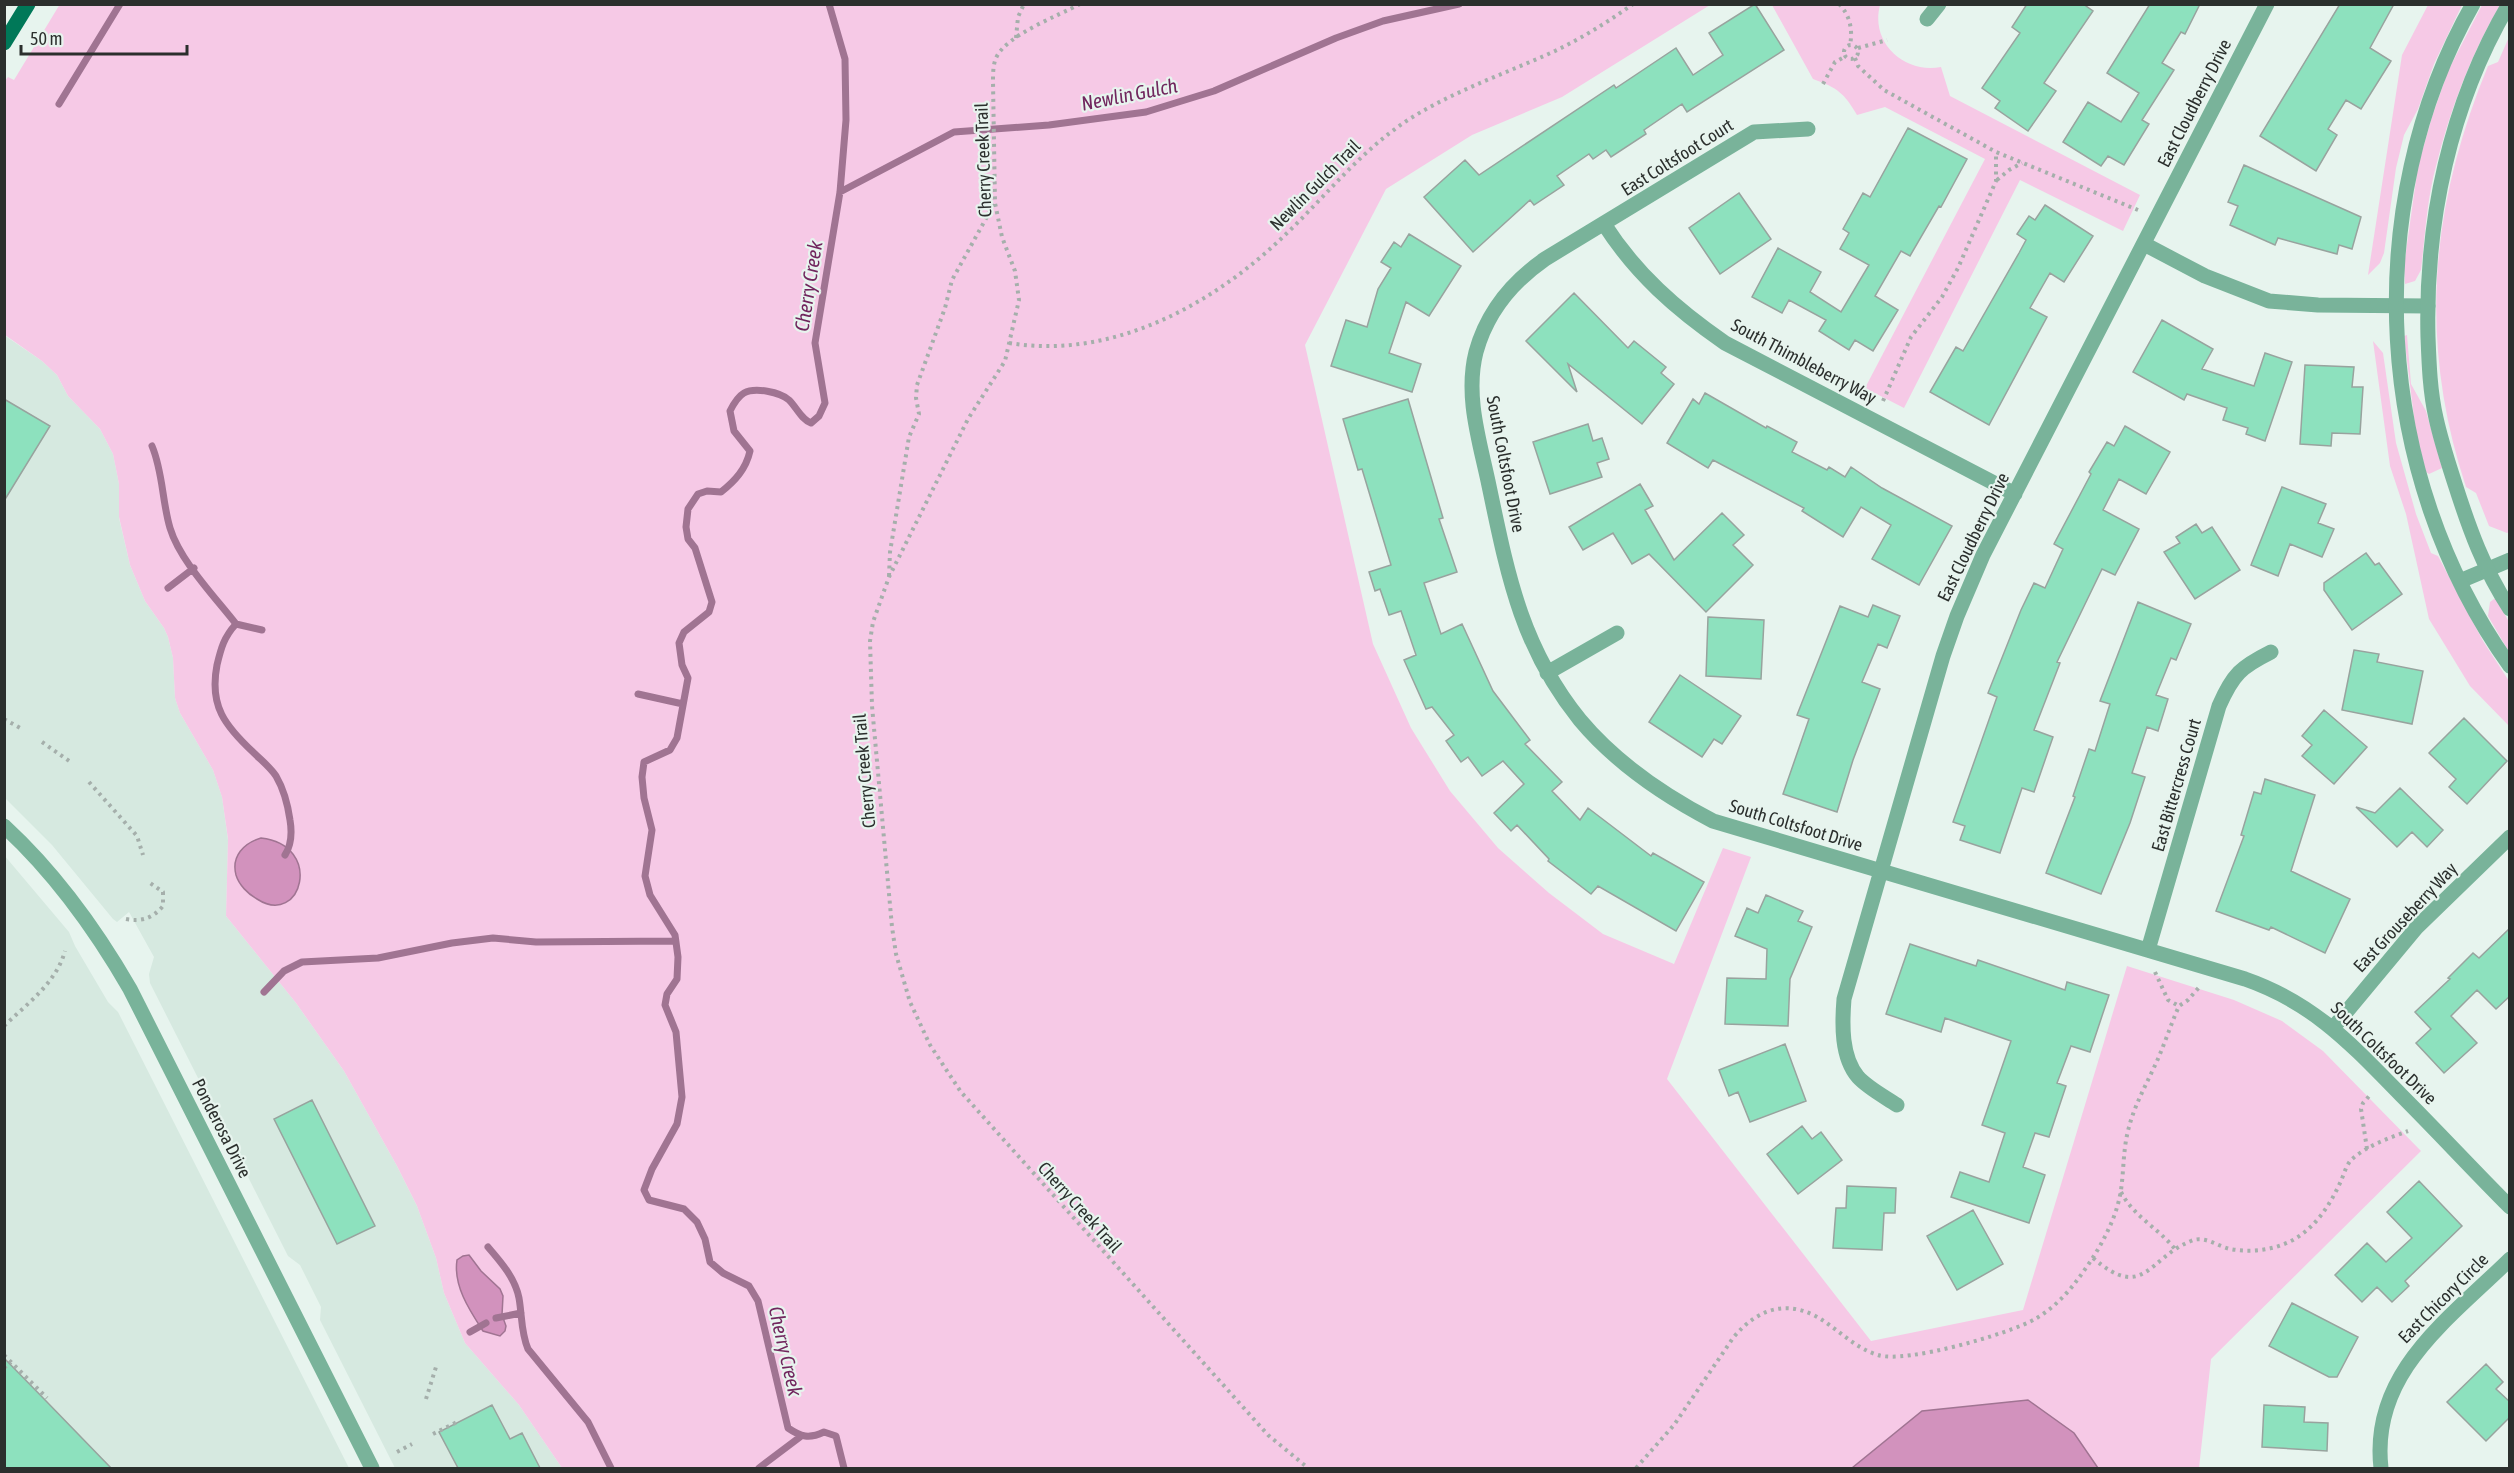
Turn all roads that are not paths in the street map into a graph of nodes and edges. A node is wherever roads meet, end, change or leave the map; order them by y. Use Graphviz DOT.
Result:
graph roads {
  1 [pos="28,4"];
  2 [pos="1940,4"];
  3 [pos="2267,4"];
  4 [pos="2473,4"];
  5 [pos="2509,4"];
  6 [pos="1927,19"];
  7 [pos="4,43"];
  8 [pos="1808,129"];
  9 [pos="1604,224"];
  10 [pos="2144,244"];
  11 [pos="2396,306"];
  12 [pos="2428,306"];
  13 [pos="2015,494"];
  14 [pos="2510,560"];
  15 [pos="2486,569"];
  16 [pos="2460,581"];
  17 [pos="2510,609"];
  18 [pos="1617,633"];
  19 [pos="2271,652"];
  20 [pos="2510,666"];
  21 [pos="1547,673"];
  22 [pos="4,826"];
  23 [pos="2510,837"];
  24 [pos="1880,871"];
  25 [pos="2148,950"];
  26 [pos="2333,1028"];
  27 [pos="1897,1105"];
  28 [pos="2510,1207"];
  29 [pos="2510,1259"];
  30 [pos="372,1468"];
  31 [pos="2381,1468"];
  1 -- 7 [label="main road"];
  2 -- 6 [label="street"];
  3 -- 10 [label="street, East Cloudberry Drive"];
  4 -- 11 [label="street"];
  5 -- 12 [label="street"];
  8 -- 9 [label="street, East Coltsfoot Court"];
  9 -- 13 [label="street, South Thimbleberry Way"];
  9 -- 21 [label="street, South Coltsfoot Drive"];
  10 -- 11 [label="street"];
  10 -- 13 [label="street, East Cloudberry Drive"];
  11 -- 12 [label="street"];
  11 -- 16 [label="street"];
  12 -- 15 [label="street"];
  13 -- 24 [label="street, East Cloudberry Drive"];
  14 -- 15 [label="street"];
  15 -- 16 [label="street"];
  15 -- 17 [label="street"];
  16 -- 20 [label="street"];
  18 -- 21 [label="street"];
  19 -- 25 [label="street, East Bittercress Court"];
  21 -- 24 [label="street, South Coltsfoot Drive"];
  22 -- 30 [label="street, Ponderosa Drive"];
  23 -- 26 [label="street, East Grouseberry Way"];
  24 -- 25 [label="street, South Coltsfoot Drive"];
  24 -- 27 [label="street, East Cloudberry Drive"];
  25 -- 26 [label="street, South Coltsfoot Drive"];
  26 -- 28 [label="street, South Coltsfoot Drive"];
  29 -- 31 [label="street, East Chicory Circle"];
}
